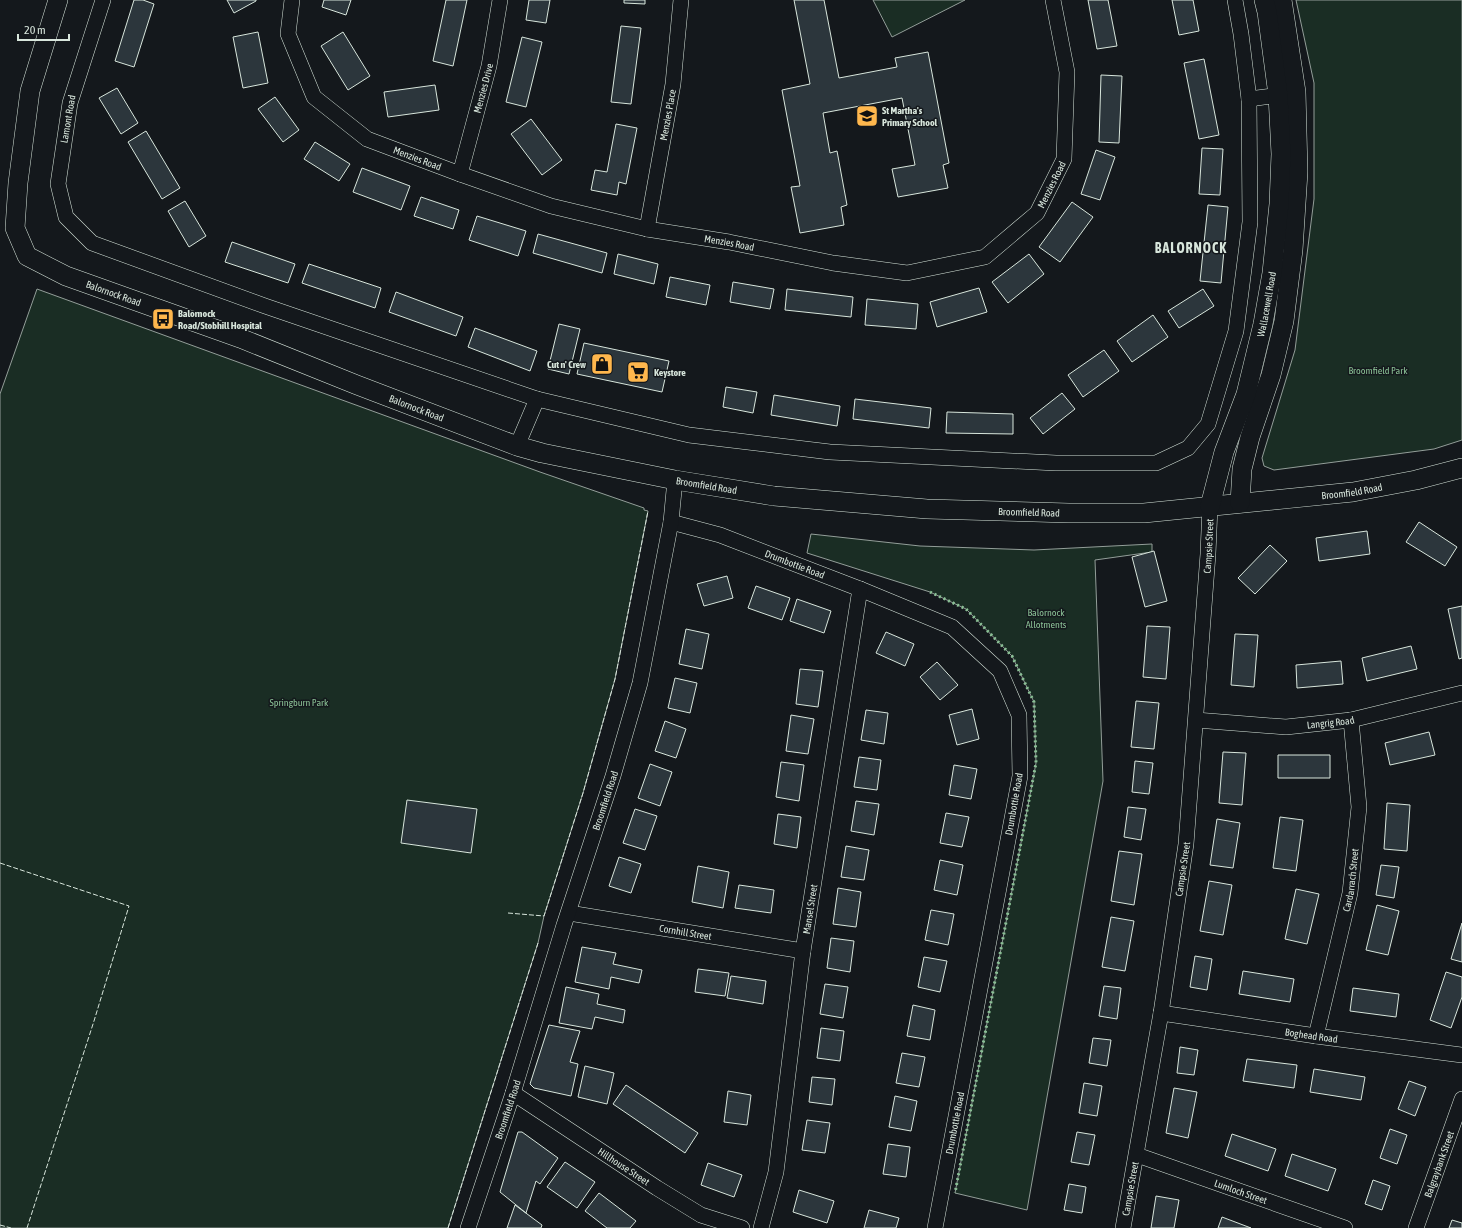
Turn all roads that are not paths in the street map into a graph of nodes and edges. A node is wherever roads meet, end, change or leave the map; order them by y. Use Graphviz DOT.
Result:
graph roads {
  1 [pos="58,0"];
  2 [pos="103,0"];
  3 [pos="292,0"];
  4 [pos="500,0"];
  5 [pos="681,0"];
  6 [pos="1053,0"];
  7 [pos="1235,0"];
  8 [pos="1264,0"];
  9 [pos="1282,0"];
  10 [pos="1287,94"];
  11 [pos="1249,99"];
  12 [pos="460,174"];
  13 [pos="647,229"];
  14 [pos="537,399"];
  15 [pos="517,446"];
  16 [pos="1462,468"];
  17 [pos="675,480"];
  18 [pos="1240,503"];
  19 [pos="1210,506"];
  20 [pos="671,522"];
  21 [pos="860,589"];
  22 [pos="1462,693"];
  23 [pos="1196,720"];
  24 [pos="1351,720"];
  25 [pos="569,913"];
  26 [pos="803,951"];
  27 [pos="1161,1013"];
  28 [pos="1316,1036"];
  29 [pos="1462,1055"];
  30 [pos="513,1093"];
  31 [pos="1462,1099"];
  32 [pos="1137,1155"];
  33 [pos="468,1228"];
  34 [pos="742,1228"];
  35 [pos="761,1228"];
  36 [pos="935,1228"];
  37 [pos="1123,1228"];
  38 [pos="1345,1228"];
  39 [pos="1416,1228"];
  1 -- 15 [label="street, Balornock Road"];
  2 -- 14 [label="street, Lamont Road"];
  3 -- 12 [label="street, Menzies Road"];
  4 -- 12 [label="street, Menzies Drive"];
  5 -- 13 [label="street, Menzies Place"];
  6 -- 13 [label="street, Menzies Road"];
  7 -- 11 [label="street"];
  8 -- 10 [label="street, Wallacewell Road"];
  9 -- 10 [label="street, Wallacewell Road"];
  10 -- 11 [label="street"];
  10 -- 18 [label="street, Wallacewell Road"];
  10 -- 19 [label="street, Wallacewell Road"];
  11 -- 14 [label="street"];
  12 -- 13 [label="street, Menzies Road"];
  14 -- 15 [label="street"];
  15 -- 17 [label="street, Balornock Road"];
  16 -- 18 [label="street, Broomfield Road"];
  17 -- 19 [label="street, Broomfield Road"];
  17 -- 20 [label="street, Broomfield Road"];
  18 -- 19 [label="street, Broomfield Road"];
  19 -- 23 [label="street, Campsie Street"];
  20 -- 21 [label="street, Drumbottie Road"];
  20 -- 25 [label="street, Broomfield Road"];
  21 -- 26 [label="street, Mansel Street"];
  21 -- 36 [label="street, Drumbottie Road"];
  22 -- 24 [label="street, Langrig Road"];
  23 -- 24 [label="street, Langrig Road"];
  23 -- 27 [label="street, Campsie Street"];
  24 -- 28 [label="street, Cardarrach Street"];
  25 -- 26 [label="street, Cornhill Street"];
  25 -- 30 [label="street, Broomfield Road"];
  26 -- 35 [label="street, Mansel Street"];
  27 -- 28 [label="street, Boghead Road"];
  27 -- 32 [label="street, Campsie Street"];
  28 -- 29 [label="street, Boghead Road"];
  30 -- 33 [label="street, Broomfield Road"];
  30 -- 34 [label="street, Hillhouse Street"];
  31 -- 39 [label="street, Balgraybank Street"];
  32 -- 37 [label="street, Campsie Street"];
  32 -- 38 [label="street, Lumloch Street"];
}
